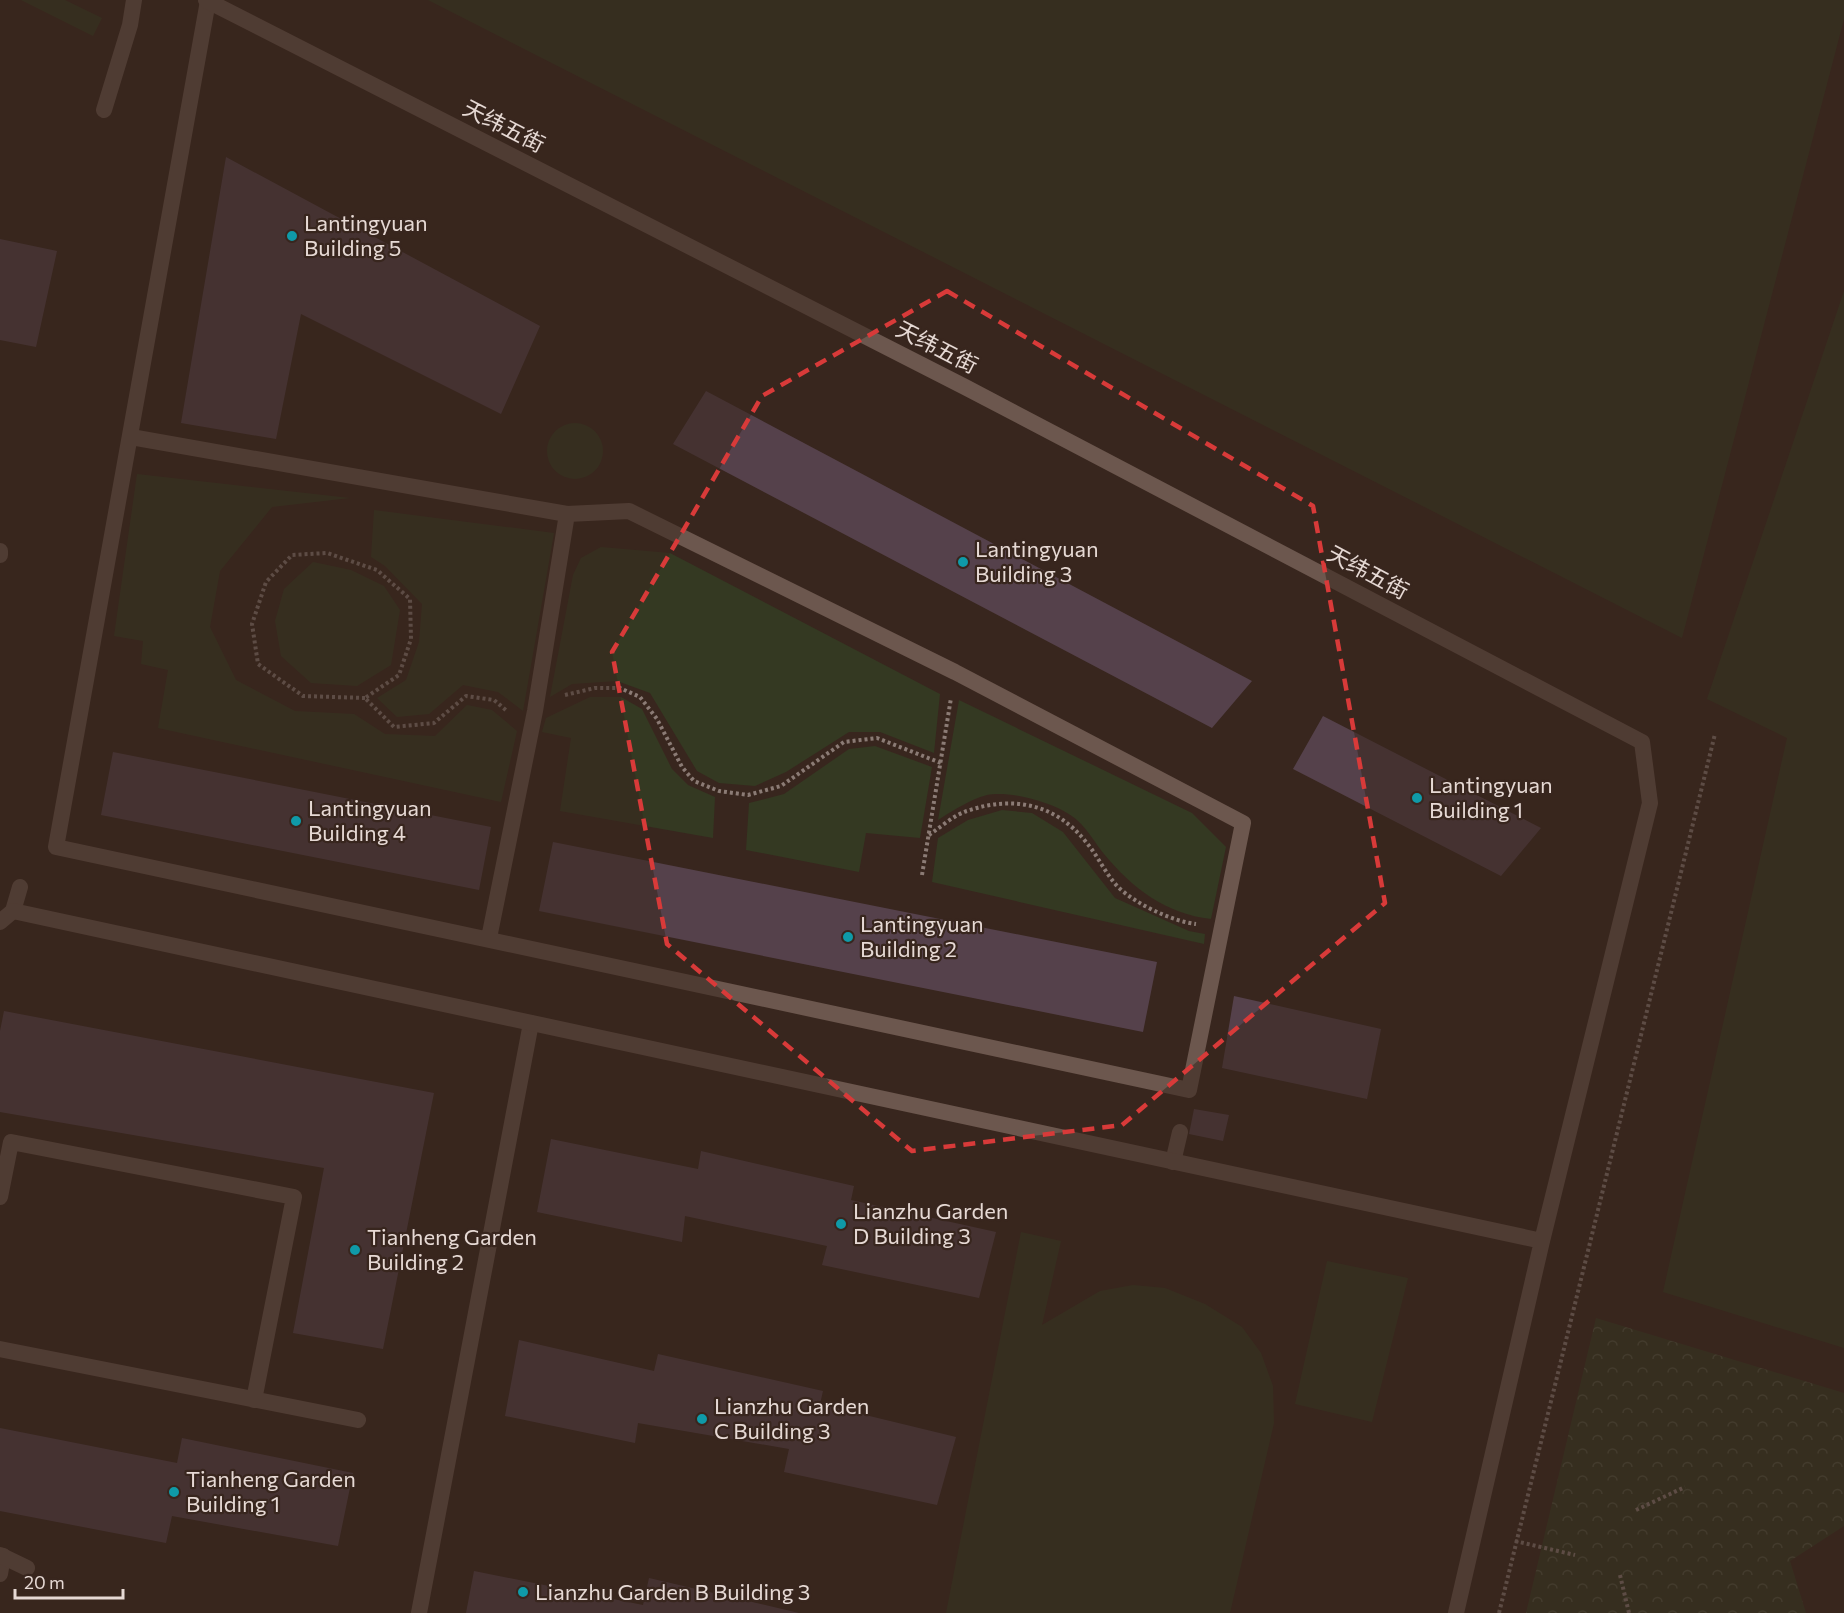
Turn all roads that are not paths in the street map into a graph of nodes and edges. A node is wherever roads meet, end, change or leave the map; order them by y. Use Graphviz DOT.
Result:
graph roads {
  1 [pos="134,0"];
  2 [pos="207,1"];
  3 [pos="104,110"];
  4 [pos="131,437"];
  5 [pos="567,514"];
  6 [pos="20,887"];
  7 [pos="13,911"];
  8 [pos="0,922"];
  9 [pos="489,938"];
  10 [pos="531,1023"];
  11 [pos="1180,1132"];
  12 [pos="1173,1162"];
  13 [pos="0,1197"];
  14 [pos="1542,1241"];
  15 [pos="0,1349"];
  16 [pos="254,1400"];
  17 [pos="358,1420"];
  18 [pos="2,1556"];
  19 [pos="27,1568"];
  20 [pos="0,1574"];
  21 [pos="419,1613"];
  22 [pos="1455,1613"];
  1 -- 3 [label="street"];
  2 -- 4 [label="street"];
  2 -- 14 [label="street, 天纬五街"];
  4 -- 5 [label="street"];
  4 -- 9 [label="street"];
  5 -- 9 [label="street"];
  5 -- 9 [label="street"];
  6 -- 7 [label="street"];
  7 -- 8 [label="street"];
  7 -- 10 [label="street"];
  10 -- 12 [label="street"];
  10 -- 21 [label="street"];
  11 -- 12 [label="street"];
  12 -- 14 [label="street"];
  13 -- 16 [label="street"];
  14 -- 22 [label="street"];
  15 -- 16 [label="street"];
  16 -- 17 [label="street"];
  18 -- 19 [label="street"];
  18 -- 20 [label="street"];
}
